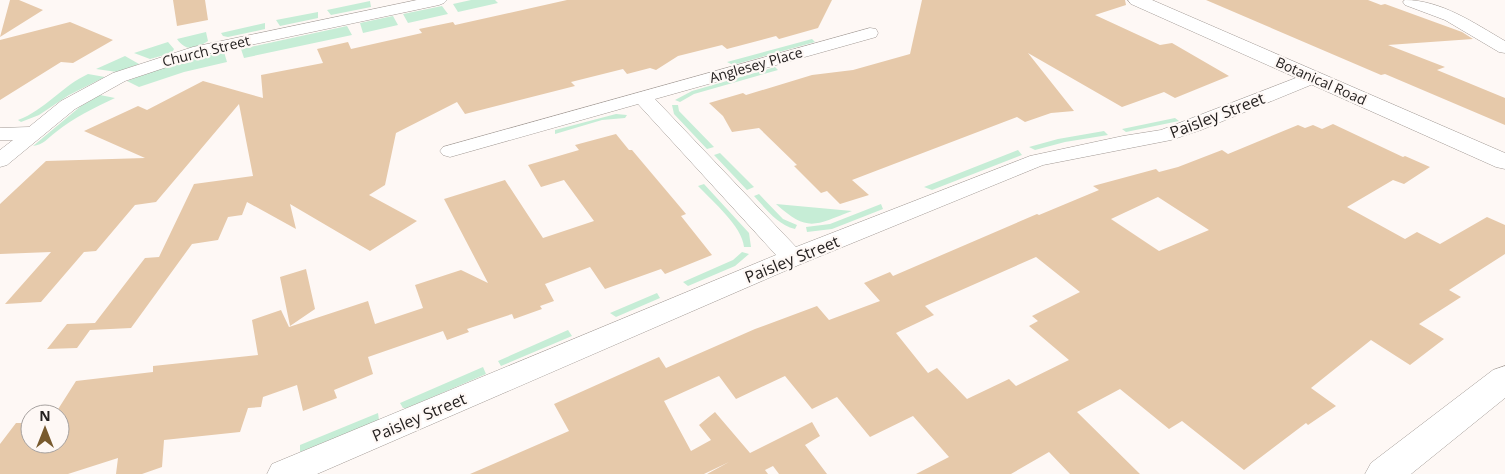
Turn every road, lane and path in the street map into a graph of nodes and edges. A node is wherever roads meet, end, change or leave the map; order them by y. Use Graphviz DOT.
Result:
graph roads {
  1 [pos="439,0"];
  2 [pos="1137,0"];
  3 [pos="1410,2"];
  4 [pos="870,33"];
  5 [pos="1505,48"];
  6 [pos="1312,78"];
  7 [pos="642,97"];
  8 [pos="32,133"];
  9 [pos="0,134"];
  10 [pos="450,151"];
  11 [pos="0,161"];
  12 [pos="1505,162"];
  13 [pos="792,258"];
  14 [pos="1505,379"];
  15 [pos="283,474"];
  16 [pos="1384,474"];
  1 -- 8 [label="street, Church Street"];
  2 -- 6 [label="main road, Botanical Road"];
  3 -- 5 [label="street"];
  4 -- 7 [label="street, Anglesey Place"];
  6 -- 12 [label="main road, Botanical Road"];
  6 -- 13 [label="street, Paisley Street"];
  7 -- 10 [label="street, Anglesey Place"];
  7 -- 13 [label="street"];
  8 -- 9 [label="street"];
  8 -- 11 [label="street, Church Street"];
  13 -- 15 [label="street, Paisley Street"];
  14 -- 16 [label="main road"];
}
